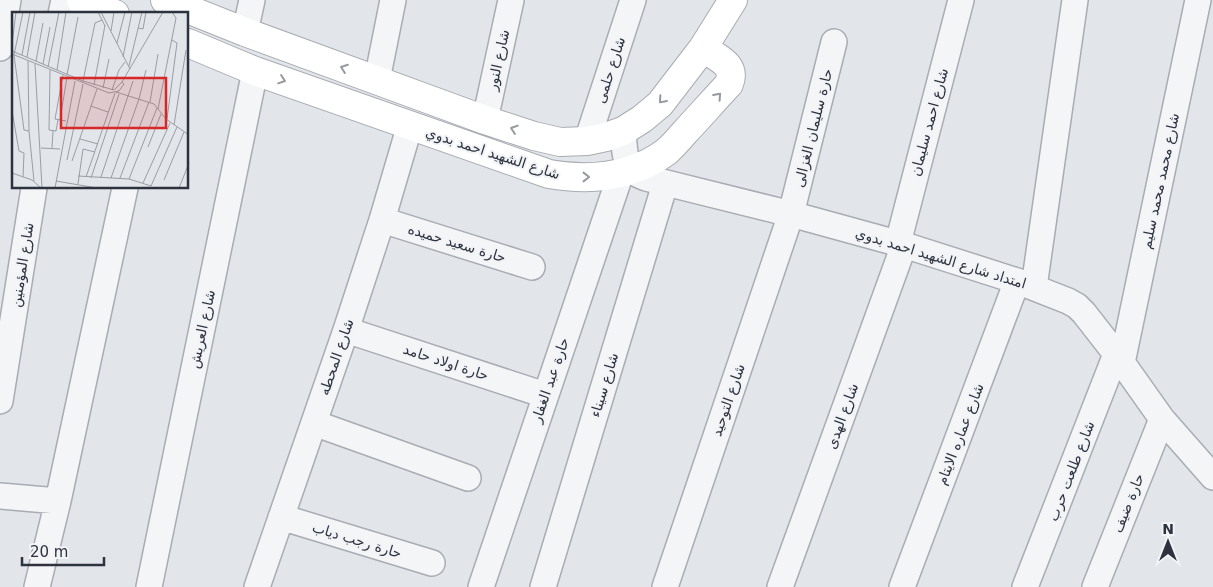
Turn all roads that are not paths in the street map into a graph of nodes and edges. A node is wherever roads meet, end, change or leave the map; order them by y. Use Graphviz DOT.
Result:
graph roads {
  1 [pos="8,0"];
  2 [pos="81,0"];
  3 [pos="165,0"];
  4 [pos="252,0"];
  5 [pos="393,0"];
  6 [pos="511,0"];
  7 [pos="632,0"];
  8 [pos="733,0"];
  9 [pos="961,0"];
  10 [pos="1075,0"];
  11 [pos="1198,0"];
  12 [pos="109,12"];
  13 [pos="245,32"];
  14 [pos="834,42"];
  15 [pos="189,44"];
  16 [pos="0,48"];
  17 [pos="703,48"];
  18 [pos="255,71"];
  19 [pos="377,80"];
  20 [pos="486,120"];
  21 [pos="410,125"];
  22 [pos="623,130"];
  23 [pos="587,141"];
  24 [pos="626,172"];
  25 [pos="665,184"];
  26 [pos="34,189"];
  27 [pos="126,189"];
  28 [pos="791,214"];
  29 [pos="382,220"];
  30 [pos="901,244"];
  31 [pos="532,267"];
  32 [pos="1026,284"];
  33 [pos="346,330"];
  34 [pos="1119,358"];
  35 [pos="545,395"];
  36 [pos="0,402"];
  37 [pos="1162,418"];
  38 [pos="314,423"];
  39 [pos="1213,477"];
  40 [pos="468,478"];
  41 [pos="0,496"];
  42 [pos="58,501"];
  43 [pos="281,517"];
  44 [pos="432,563"];
  45 [pos="37,587"];
  46 [pos="149,587"];
  47 [pos="257,587"];
  48 [pos="481,587"];
  49 [pos="543,587"];
  50 [pos="664,587"];
  51 [pos="780,587"];
  52 [pos="902,587"];
  53 [pos="1025,587"];
  54 [pos="1095,587"];
  1 -- 16 [label="street"];
  2 -- 12 [label="street"];
  3 -- 13 [label="street, شارع الشهيد احمد بدوي"];
  4 -- 13 [label="street"];
  5 -- 19 [label="street"];
  6 -- 20 [label="street, شارع النور"];
  7 -- 23 [label="street, شارع حلمى"];
  8 -- 17 [label="street, شارع الشهيد احمد بدوي"];
  9 -- 30 [label="street, شارع احمد سليمان"];
  10 -- 32 [label="street, شارع عماره الايتام"];
  11 -- 34 [label="street, شارع محمد محمد سليم"];
  19 -- 13 [label="street, شارع الشهيد احمد بدوي, one-way"];
  14 -- 28 [label="street, حارة سليمان الغزالى"];
  15 -- 18 [label="street, شارع الشهيد احمد بدوي"];
  17 -- 22 [label="street, شارع الشهيد احمد بدوي, one-way"];
  24 -- 17 [label="street, شارع الشهيد احمد بدوي, one-way"];
  18 -- 21 [label="street, شارع الشهيد احمد بدوي, one-way"];
  18 -- 46 [label="street, شارع العريش"];
  19 -- 20 [label="street, شارع الشهيد احمد بدوي"];
  23 -- 20 [label="street, شارع الشهيد احمد بدوي, one-way"];
  21 -- 24 [label="street, شارع الشهيد احمد بدوي, one-way"];
  21 -- 29 [label="street, شارع المحطه"];
  22 -- 23 [label="street, شارع الشهيد احمد بدوي"];
  22 -- 24 [label="street"];
  24 -- 25 [label="street, امتداد شارع الشهيد احمد بدوي"];
  24 -- 35 [label="street, حارة عبد الغفار"];
  25 -- 28 [label="street, امتداد شارع الشهيد احمد بدوي"];
  25 -- 49 [label="street, شارع سيناء"];
  26 -- 36 [label="street, شارع المؤمنين"];
  27 -- 42 [label="street"];
  28 -- 30 [label="street, امتداد شارع الشهيد احمد بدوي"];
  28 -- 50 [label="street, شارع التوحيد"];
  29 -- 31 [label="street, حارة سعيد حميده"];
  29 -- 33 [label="street, شارع المحطه"];
  30 -- 32 [label="street, امتداد شارع الشهيد احمد بدوي"];
  30 -- 51 [label="street, شارع الهدى"];
  32 -- 34 [label="street, امتداد شارع الشهيد احمد بدوي"];
  32 -- 52 [label="street, شارع عماره الايتام"];
  33 -- 35 [label="street, حارة اولاد حامد"];
  33 -- 38 [label="street, شارع المحطه"];
  34 -- 37 [label="street, امتداد شارع الشهيد احمد بدوي"];
  34 -- 53 [label="street, شارع طلعت حرب"];
  35 -- 48 [label="street, حارة عبد الغفار"];
  37 -- 39 [label="street, امتداد شارع الشهيد احمد بدوي"];
  37 -- 54 [label="street, حارة ضيف"];
  38 -- 40 [label="street"];
  38 -- 43 [label="street, شارع المحطه"];
  41 -- 42 [label="street"];
  42 -- 45 [label="street"];
  43 -- 44 [label="street, حارة رجب دياب"];
  43 -- 47 [label="street, شارع المحطه"];
}
